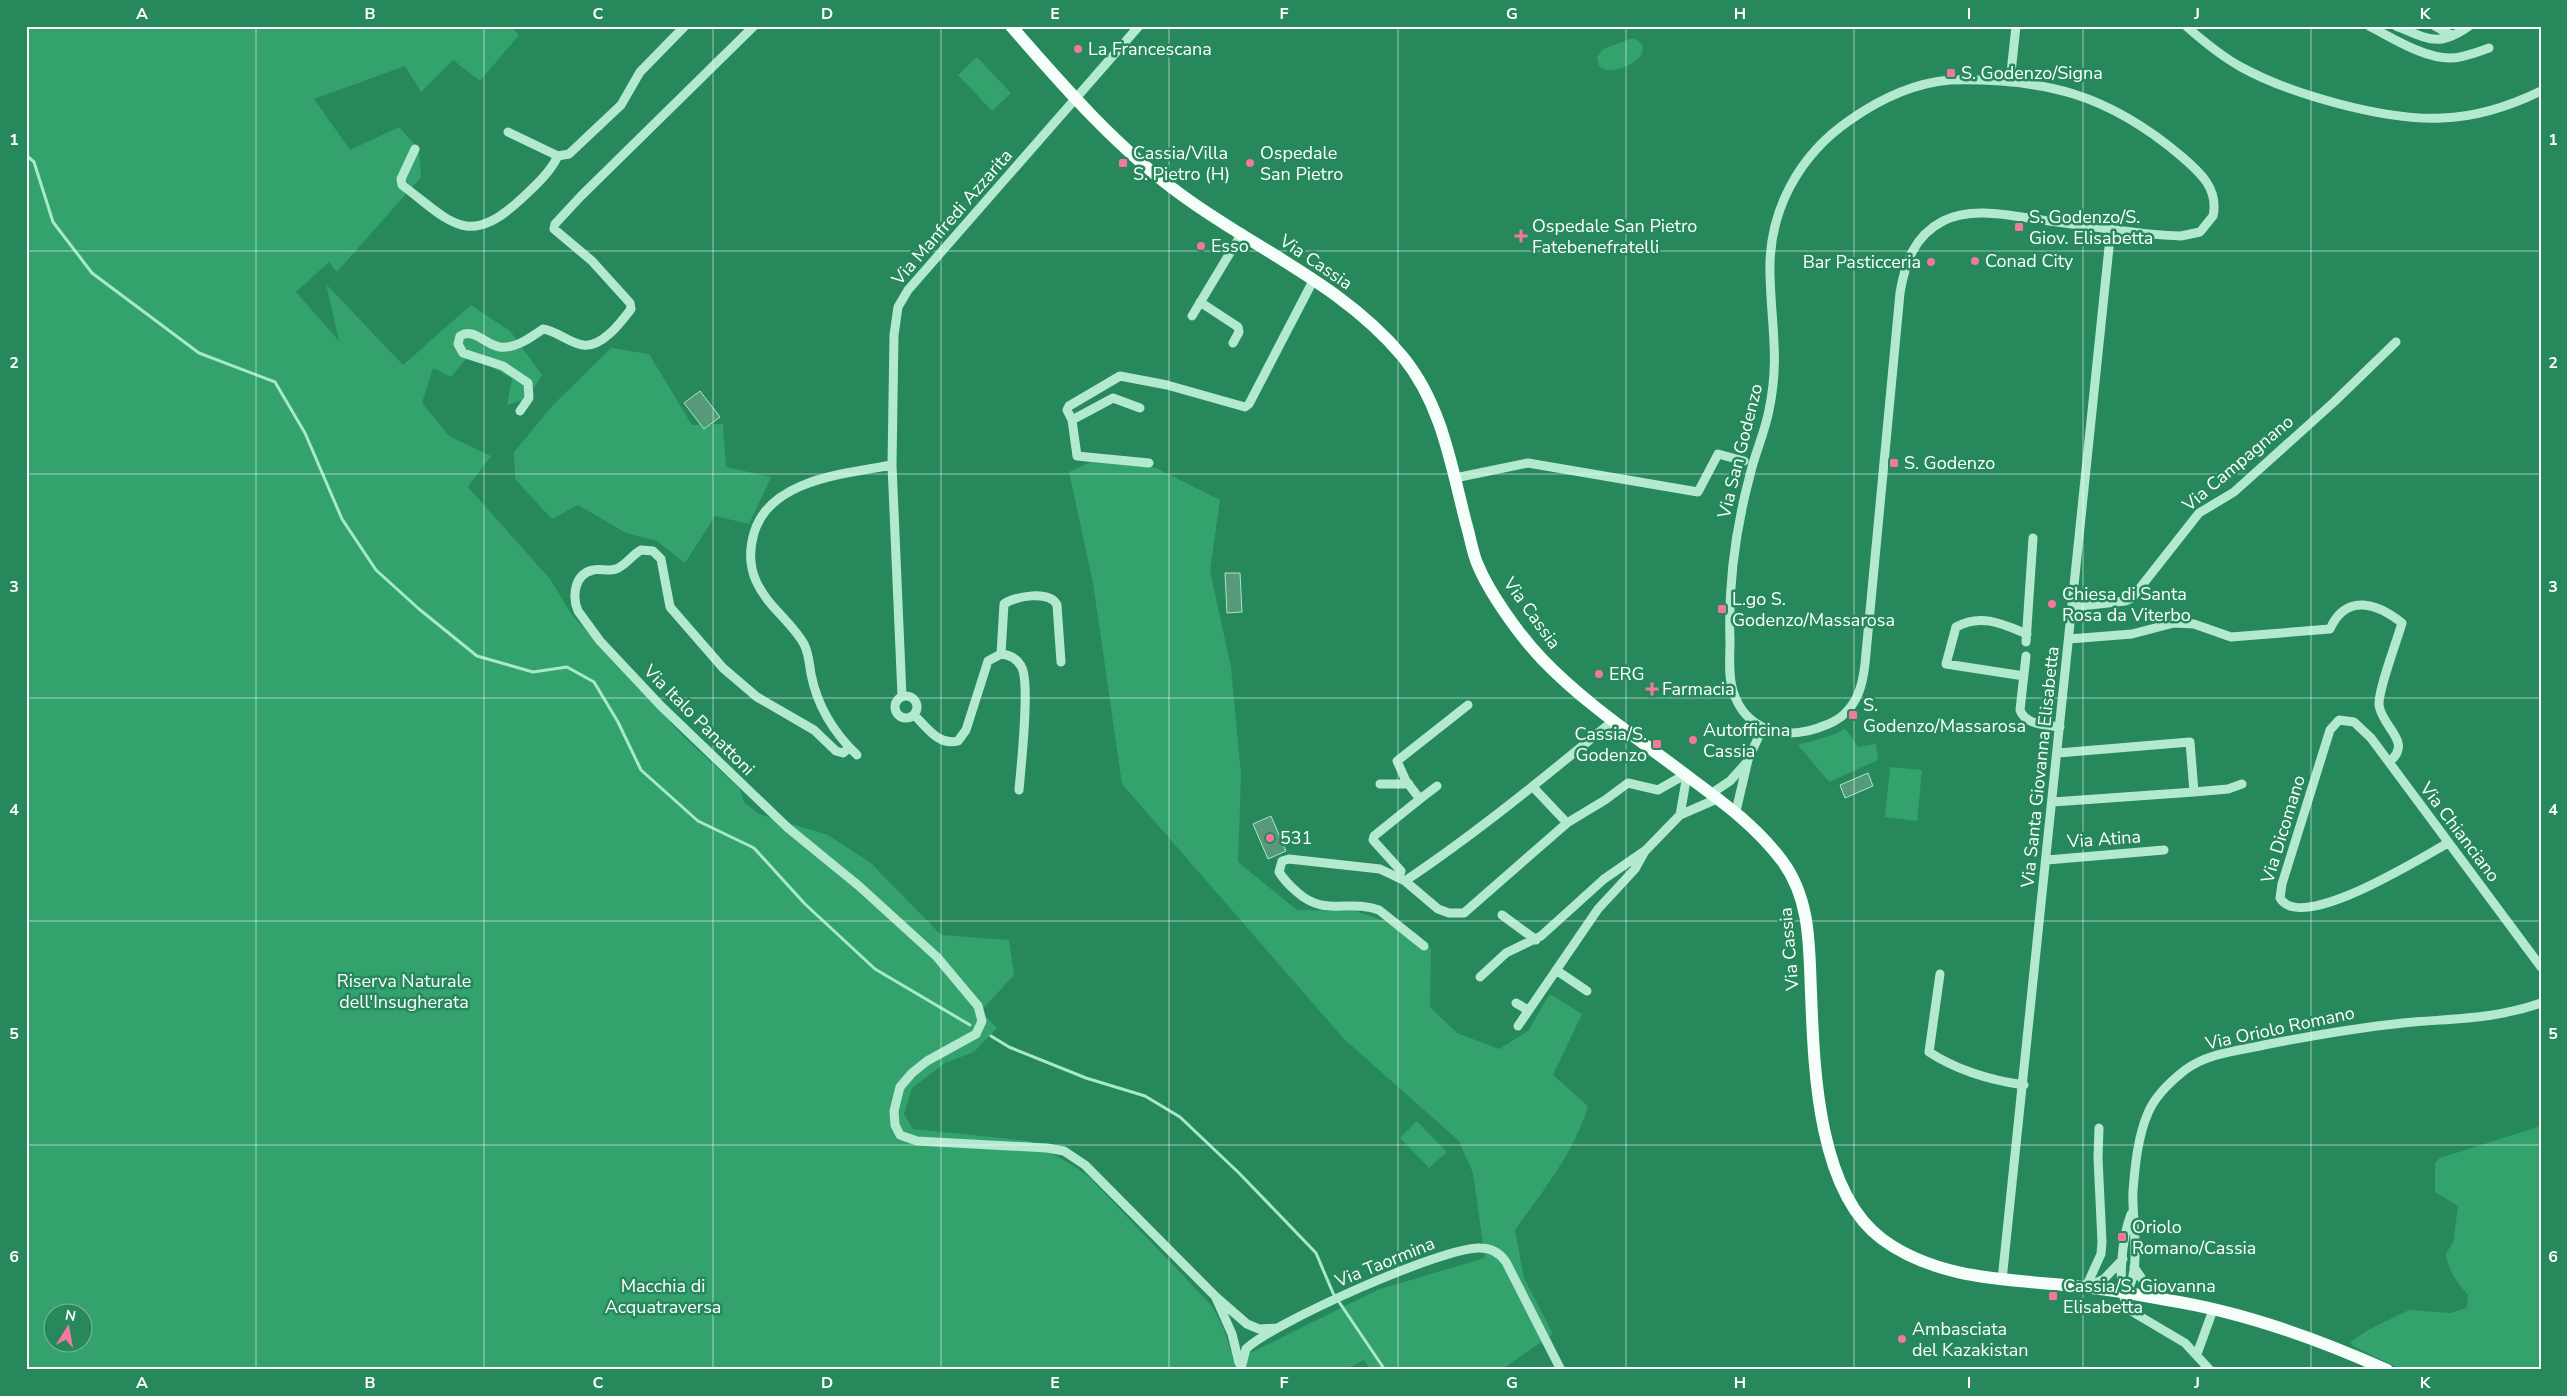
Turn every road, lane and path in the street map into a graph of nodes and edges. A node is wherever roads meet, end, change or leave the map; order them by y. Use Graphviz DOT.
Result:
graph roads {
  1 [pos="685,26"];
  2 [pos="754,26"];
  3 [pos="1010,26"];
  4 [pos="1139,26"];
  5 [pos="2016,26"];
  6 [pos="2186,26"];
  7 [pos="2369,26"];
  8 [pos="2396,26"];
  9 [pos="2435,26"];
  10 [pos="2469,26"];
  11 [pos="2451,35"];
  12 [pos="2488,48"];
  13 [pos="2010,82"];
  14 [pos="2541,91"];
  15 [pos="1077,99"];
  16 [pos="508,132"];
  17 [pos="415,149"];
  18 [pos="558,156"];
  19 [pos="2111,228"];
  20 [pos="1242,233"];
  21 [pos="1314,279"];
  22 [pos="1200,302"];
  23 [pos="1192,316"];
  24 [pos="2396,342"];
  25 [pos="1233,343"];
  26 [pos="1140,408"];
  27 [pos="520,411"];
  28 [pos="1072,420"];
  29 [pos="1744,461"];
  30 [pos="1150,463"];
  31 [pos="892,465"];
  32 [pos="1455,478"];
  33 [pos="2033,538"];
  34 [pos="2073,607"];
  35 [pos="2069,639"];
  36 [pos="1001,654"];
  37 [pos="2026,656"];
  38 [pos="1061,662"];
  39 [pos="2024,676"];
  40 [pos="902,696"];
  41 [pos="1468,705"];
  42 [pos="914,715"];
  43 [pos="1614,720"];
  44 [pos="2350,720"];
  45 [pos="2060,727"];
  46 [pos="1763,728"];
  47 [pos="849,748"];
  48 [pos="2058,752"];
  49 [pos="857,755"];
  50 [pos="1748,760"];
  51 [pos="2389,762"];
  52 [pos="1686,775"];
  53 [pos="1380,784"];
  54 [pos="1409,784"];
  55 [pos="2242,784"];
  56 [pos="1438,786"];
  57 [pos="1532,787"];
  58 [pos="1019,790"];
  59 [pos="2194,792"];
  60 [pos="1716,796"];
  61 [pos="1420,799"];
  62 [pos="2053,802"];
  63 [pos="1736,811"];
  64 [pos="1680,816"];
  65 [pos="1567,823"];
  66 [pos="2448,843"];
  67 [pos="1646,850"];
  68 [pos="2164,850"];
  69 [pos="2047,860"];
  70 [pos="1402,879"];
  71 [pos="1502,915"];
  72 [pos="1536,940"];
  73 [pos="1424,946"];
  74 [pos="2541,967"];
  75 [pos="1556,970"];
  76 [pos="1940,974"];
  77 [pos="1480,977"];
  78 [pos="1587,991"];
  79 [pos="1516,1003"];
  80 [pos="2541,1003"];
  81 [pos="1528,1010"];
  82 [pos="1518,1026"];
  83 [pos="2024,1085"];
  84 [pos="2099,1128"];
  85 [pos="2132,1213"];
  86 [pos="2123,1259"];
  87 [pos="2134,1268"];
  88 [pos="2002,1280"];
  89 [pos="2086,1287"];
  90 [pos="2123,1293"];
  91 [pos="1216,1297"];
  92 [pos="2165,1299"];
  93 [pos="2213,1310"];
  94 [pos="1277,1328"];
  95 [pos="2197,1354"];
  96 [pos="1241,1369"];
  97 [pos="1561,1370"];
  98 [pos="2210,1370"];
  99 [pos="2387,1370"];
  1 -- 18 [label="street"];
  2 -- 27 [label="street"];
  3 -- 15 [label="main road, Via Cassia"];
  4 -- 15 [label="street, Via Manfredi Azzarita"];
  5 -- 13 [label="street"];
  6 -- 14 [label="street"];
  7 -- 12 [label="street"];
  8 -- 11 [label="street"];
  9 -- 11 [label="street"];
  10 -- 11 [label="street"];
  13 -- 19 [label="street, Via San Godenzo"];
  13 -- 46 [label="street, Via San Godenzo"];
  15 -- 20 [label="main road, Via Cassia"];
  15 -- 31 [label="street, Via Manfredi Azzarita"];
  16 -- 18 [label="street"];
  17 -- 18 [label="street"];
  19 -- 34 [label="street, Via Santa Giovanna Elisabetta"];
  19 -- 46 [label="street, Via San Godenzo"];
  20 -- 21 [label="main road, Via Cassia"];
  20 -- 22 [label="street"];
  21 -- 28 [label="street"];
  21 -- 32 [label="main road, Via Cassia"];
  22 -- 23 [label="street"];
  22 -- 25 [label="street"];
  24 -- 34 [label="street, Via Campagnano"];
  26 -- 28 [label="street"];
  28 -- 30 [label="street"];
  29 -- 32 [label="street"];
  31 -- 40 [label="street"];
  31 -- 47 [label="street"];
  32 -- 43 [label="main road, Via Cassia"];
  33 -- 39 [label="street"];
  34 -- 35 [label="street, Via Santa Giovanna Elisabetta"];
  35 -- 45 [label="street, Via Santa Giovanna Elisabetta"];
  35 -- 51 [label="street"];
  36 -- 38 [label="street"];
  36 -- 42 [label="street"];
  36 -- 58 [label="street"];
  37 -- 39 [label="street"];
  39 -- 45 [label="street"];
  40 -- 42 [label="street"];
  40 -- 42 [label="street"];
  41 -- 54 [label="street"];
  43 -- 52 [label="main road, Via Cassia"];
  43 -- 57 [label="street"];
  44 -- 51 [label="street, Via Chianciano"];
  44 -- 66 [label="street, Via Dicomano"];
  45 -- 48 [label="street, Via Santa Giovanna Elisabetta"];
  46 -- 50 [label="street"];
  47 -- 49 [label="street"];
  47 -- 91 [label="street, Via Italo Panattoni"];
  48 -- 59 [label="street"];
  48 -- 62 [label="street, Via Santa Giovanna Elisabetta"];
  50 -- 60 [label="street"];
  50 -- 63 [label="street"];
  51 -- 66 [label="street, Via Chianciano"];
  52 -- 60 [label="main road, Via Cassia"];
  52 -- 64 [label="street"];
  52 -- 65 [label="street"];
  53 -- 54 [label="street"];
  54 -- 61 [label="street"];
  55 -- 59 [label="street"];
  56 -- 61 [label="street"];
  57 -- 65 [label="street"];
  57 -- 70 [label="street"];
  59 -- 62 [label="street"];
  60 -- 63 [label="main road, Via Cassia"];
  60 -- 64 [label="street"];
  61 -- 70 [label="street"];
  62 -- 69 [label="street, Via Santa Giovanna Elisabetta"];
  63 -- 88 [label="main road, Via Cassia"];
  64 -- 67 [label="street"];
  65 -- 70 [label="street"];
  66 -- 74 [label="street, Via Chianciano"];
  67 -- 72 [label="street"];
  67 -- 75 [label="street"];
  68 -- 69 [label="street, Via Atina"];
  69 -- 83 [label="street, Via Santa Giovanna Elisabetta"];
  70 -- 73 [label="street"];
  71 -- 72 [label="street"];
  72 -- 77 [label="street"];
  75 -- 78 [label="street"];
  75 -- 81 [label="street"];
  76 -- 83 [label="street"];
  79 -- 81 [label="street"];
  80 -- 85 [label="street, Via Oriolo Romano"];
  81 -- 82 [label="street"];
  83 -- 88 [label="street, Via Santa Giovanna Elisabetta"];
  84 -- 89 [label="street"];
  85 -- 86 [label="street, Via Oriolo Romano"];
  85 -- 87 [label="street, Via Oriolo Romano"];
  86 -- 89 [label="street"];
  86 -- 90 [label="street, Via Oriolo Romano"];
  87 -- 90 [label="street, Via Oriolo Romano"];
  87 -- 92 [label="street"];
  88 -- 89 [label="main road, Via Cassia"];
  89 -- 90 [label="main road, Via Cassia"];
  90 -- 92 [label="main road, Via Cassia"];
  90 -- 95 [label="street"];
  91 -- 94 [label="street"];
  91 -- 96 [label="street"];
  92 -- 93 [label="main road, Via Cassia"];
  93 -- 95 [label="street"];
  93 -- 99 [label="main road, Via Cassia"];
  94 -- 96 [label="street, Via Taormina"];
  94 -- 97 [label="street, Via Taormina"];
  95 -- 98 [label="street"];
}
